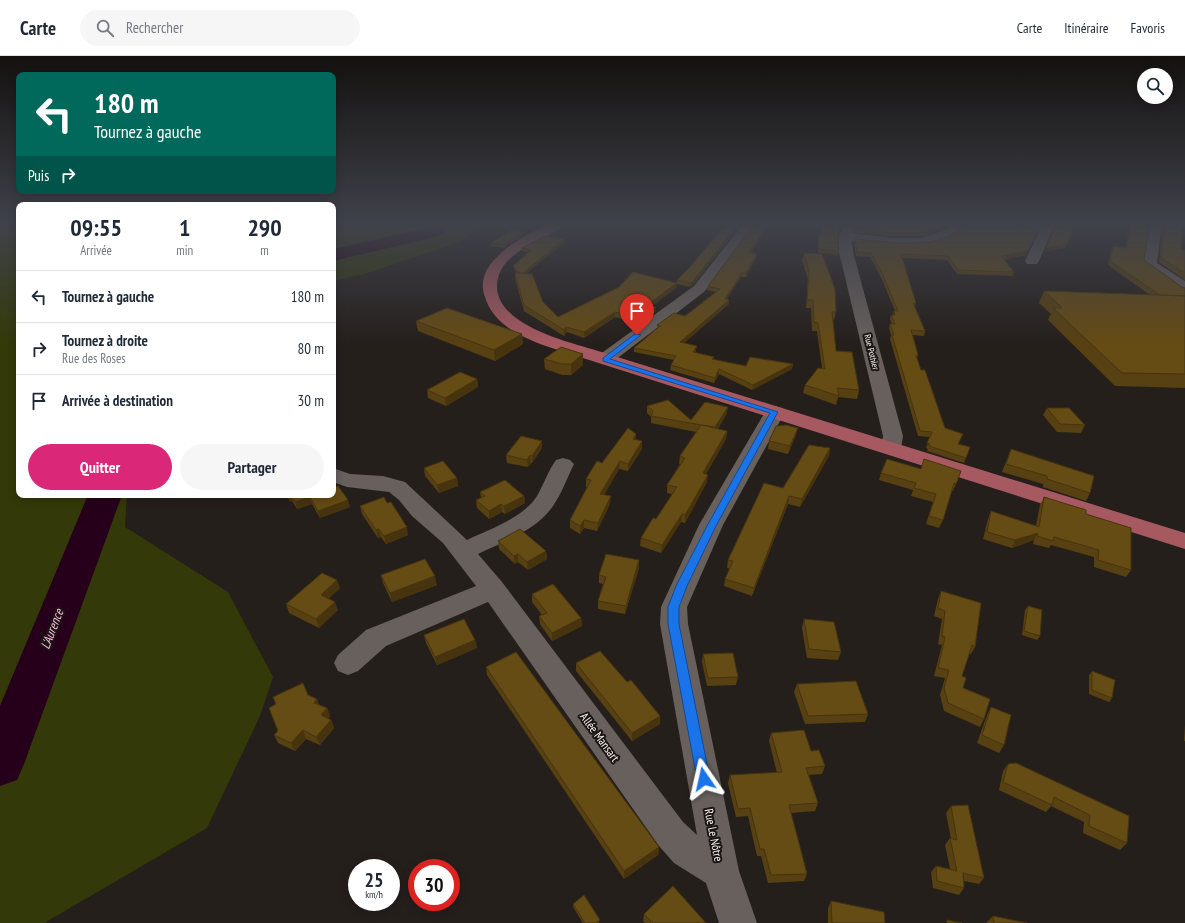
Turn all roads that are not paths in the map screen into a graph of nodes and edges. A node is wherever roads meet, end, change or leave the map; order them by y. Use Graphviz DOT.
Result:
graph roads {
  1 [pos="497,263"];
  2 [pos="719,263"];
  3 [pos="849,263"];
  4 [pos="1150,263"];
  5 [pos="1185,288"];
  6 [pos="605,359"];
  7 [pos="774,412"];
  8 [pos="891,449"];
  9 [pos="563,464"];
  10 [pos="336,476"];
  11 [pos="1185,542"];
  12 [pos="464,552"];
  13 [pos="492,589"];
  14 [pos="348,662"];
  15 [pos="722,871"];
  16 [pos="738,923"];
  1 -- 6 [label="main road"];
  2 -- 6 [label="street"];
  3 -- 8 [label="street, Rue Pothier"];
  4 -- 5 [label="street"];
  6 -- 7 [label="main road"];
  7 -- 8 [label="main road"];
  7 -- 15 [label="street, Rue Le Nôtre"];
  8 -- 11 [label="main road"];
  9 -- 12 [label="street"];
  10 -- 12 [label="street, Allée Mansart"];
  12 -- 13 [label="street, Allée Mansart"];
  13 -- 14 [label="street"];
  13 -- 15 [label="street, Allée Mansart"];
  15 -- 16 [label="street, Rue Le Nôtre"];
}
